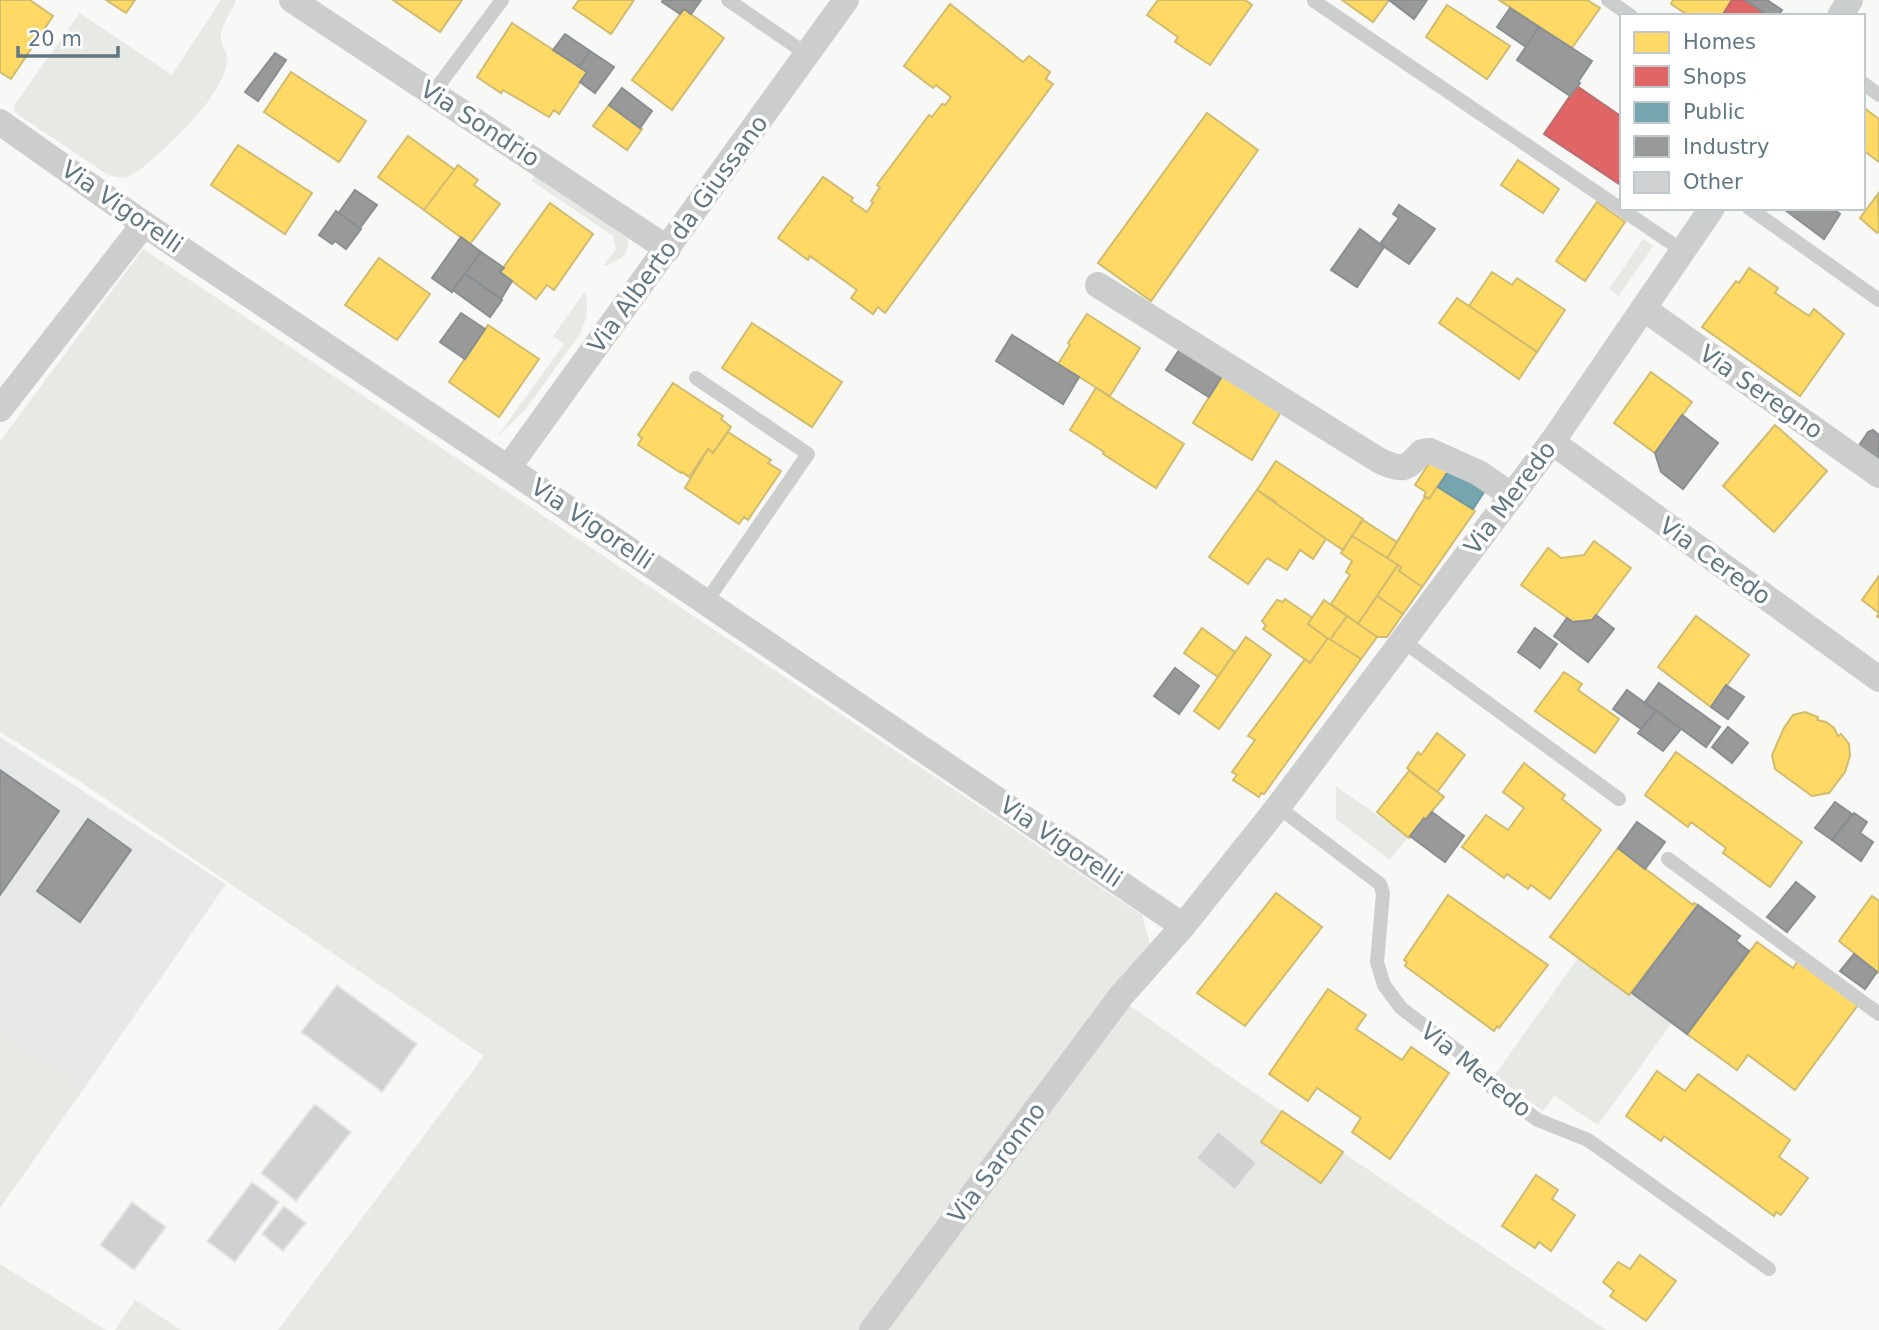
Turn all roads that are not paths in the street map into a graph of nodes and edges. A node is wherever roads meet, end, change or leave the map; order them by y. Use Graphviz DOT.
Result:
graph roads {
  1 [pos="292,0"];
  2 [pos="502,0"];
  3 [pos="728,0"];
  4 [pos="846,0"];
  5 [pos="1608,0"];
  6 [pos="1314,1"];
  7 [pos="1629,14"];
  8 [pos="808,55"];
  9 [pos="433,93"];
  10 [pos="0,122"];
  11 [pos="1620,208"];
  12 [pos="1622,210"];
  13 [pos="1711,210"];
  14 [pos="1752,210"];
  15 [pos="144,224"];
  16 [pos="668,249"];
  17 [pos="1683,251"];
  18 [pos="1098,285"];
  19 [pos="1879,300"];
  20 [pos="1644,309"];
  21 [pos="695,378"];
  22 [pos="0,409"];
  23 [pos="1552,442"];
  24 [pos="508,468"];
  25 [pos="1879,475"];
  26 [pos="1512,496"];
  27 [pos="706,602"];
  28 [pos="1403,641"];
  29 [pos="1879,679"];
  30 [pos="1619,799"];
  31 [pos="1278,807"];
  32 [pos="1668,859"];
  33 [pos="1183,926"];
  34 [pos="1121,996"];
  35 [pos="1879,1014"];
  36 [pos="1769,1269"];
  37 [pos="872,1330"];
  1 -- 9 [label="street, Via Sondrio"];
  2 -- 9 [label="lane"];
  3 -- 8 [label="lane"];
  4 -- 8 [label="street, Via Alberto da Giussano"];
  5 -- 7 [label="lane"];
  6 -- 11 [label="lane"];
  8 -- 16 [label="street, Via Alberto da Giussano"];
  9 -- 16 [label="street, Via Sondrio"];
  10 -- 15 [label="street, Via Vigorelli"];
  12 -- 17 [label="lane"];
  13 -- 17 [label="street, Via Meredo"];
  14 -- 19 [label="lane"];
  15 -- 22 [label="street"];
  15 -- 24 [label="street, Via Vigorelli"];
  16 -- 24 [label="street, Via Alberto da Giussano"];
  17 -- 20 [label="street, Via Meredo"];
  18 -- 26 [label="street"];
  20 -- 23 [label="street, Via Meredo"];
  20 -- 25 [label="street, Via Seregno"];
  21 -- 27 [label="lane"];
  23 -- 26 [label="street, Via Meredo"];
  23 -- 29 [label="street, Via Ceredo"];
  24 -- 27 [label="street, Via Vigorelli"];
  26 -- 28 [label="street, Via Meredo"];
  27 -- 33 [label="street, Via Vigorelli"];
  28 -- 30 [label="lane"];
  28 -- 31 [label="street, Via Meredo"];
  31 -- 33 [label="street, Via Meredo"];
  31 -- 36 [label="lane, Via Meredo"];
  32 -- 35 [label="lane"];
  33 -- 34 [label="street, Via Meredo"];
  34 -- 37 [label="street, Via Saronno"];
}
